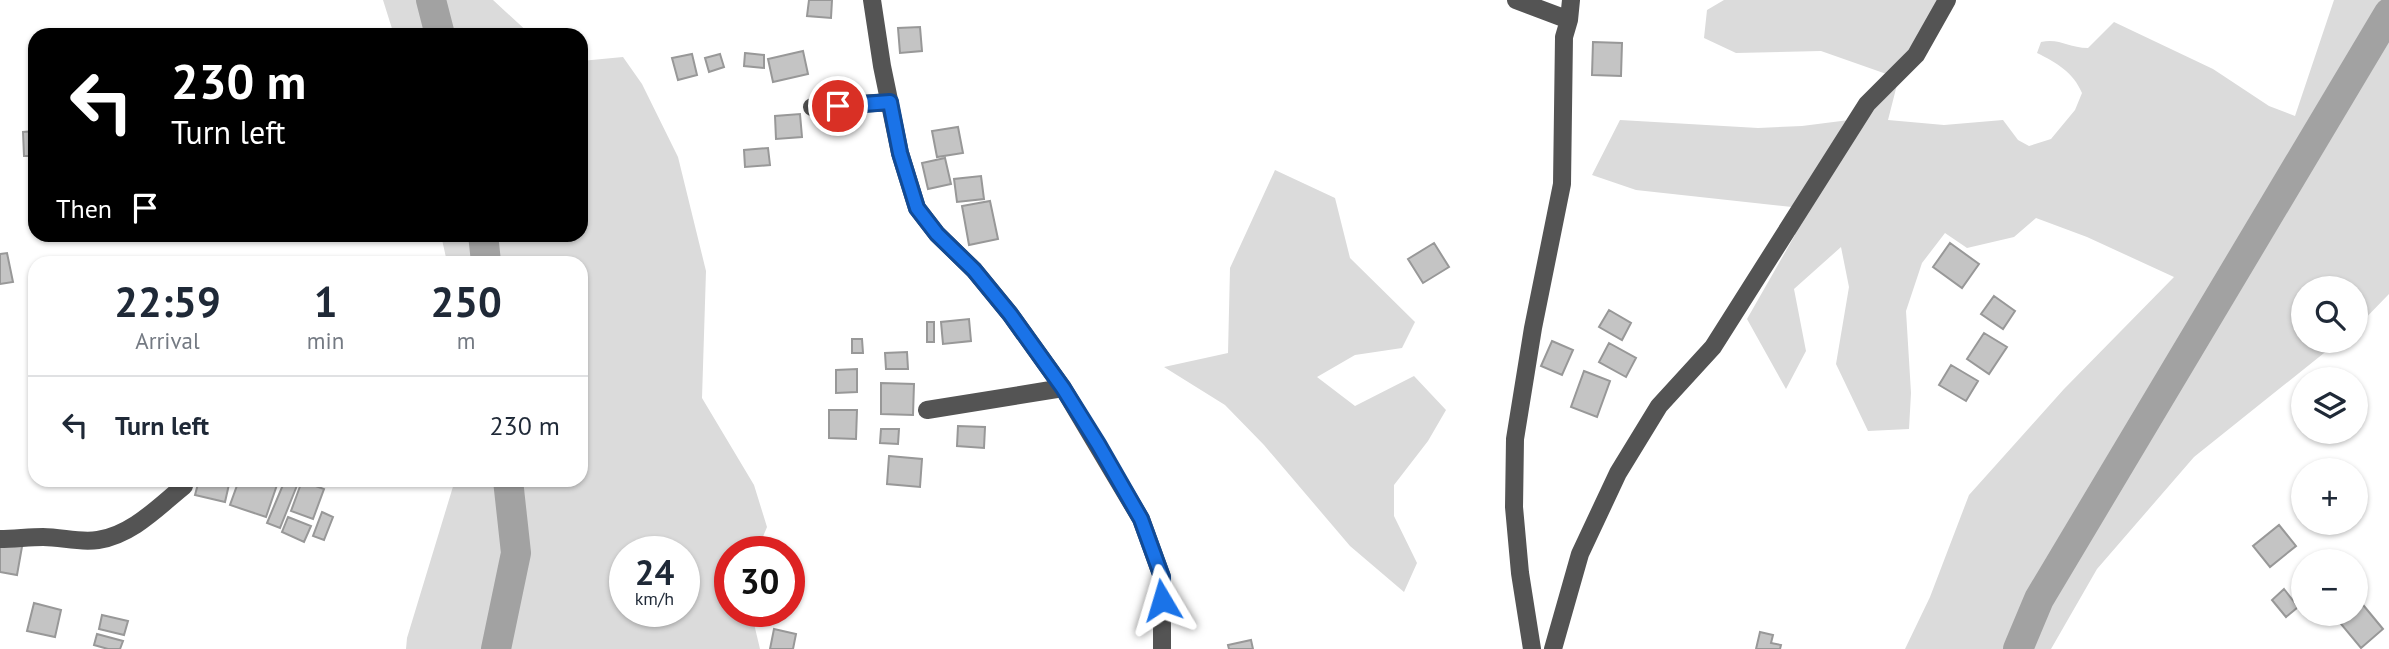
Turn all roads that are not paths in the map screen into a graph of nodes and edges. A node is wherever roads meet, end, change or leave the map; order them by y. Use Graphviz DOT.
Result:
graph roads {
  1 [pos="872,0"];
  2 [pos="1516,0"];
  3 [pos="1571,0"];
  4 [pos="1947,0"];
  5 [pos="1569,20"];
  6 [pos="890,102"];
  7 [pos="812,107"];
  8 [pos="1063,388"];
  9 [pos="927,410"];
  10 [pos="183,487"];
  11 [pos="0,539"];
  12 [pos="1162,649"];
  13 [pos="1532,649"];
  14 [pos="1553,649"];
  1 -- 6 [label="street"];
  2 -- 5 [label="street"];
  3 -- 5 [label="street"];
  4 -- 14 [label="street"];
  5 -- 13 [label="street"];
  6 -- 7 [label="street"];
  6 -- 8 [label="street"];
  8 -- 9 [label="street"];
  8 -- 12 [label="street"];
  10 -- 11 [label="street"];
}
